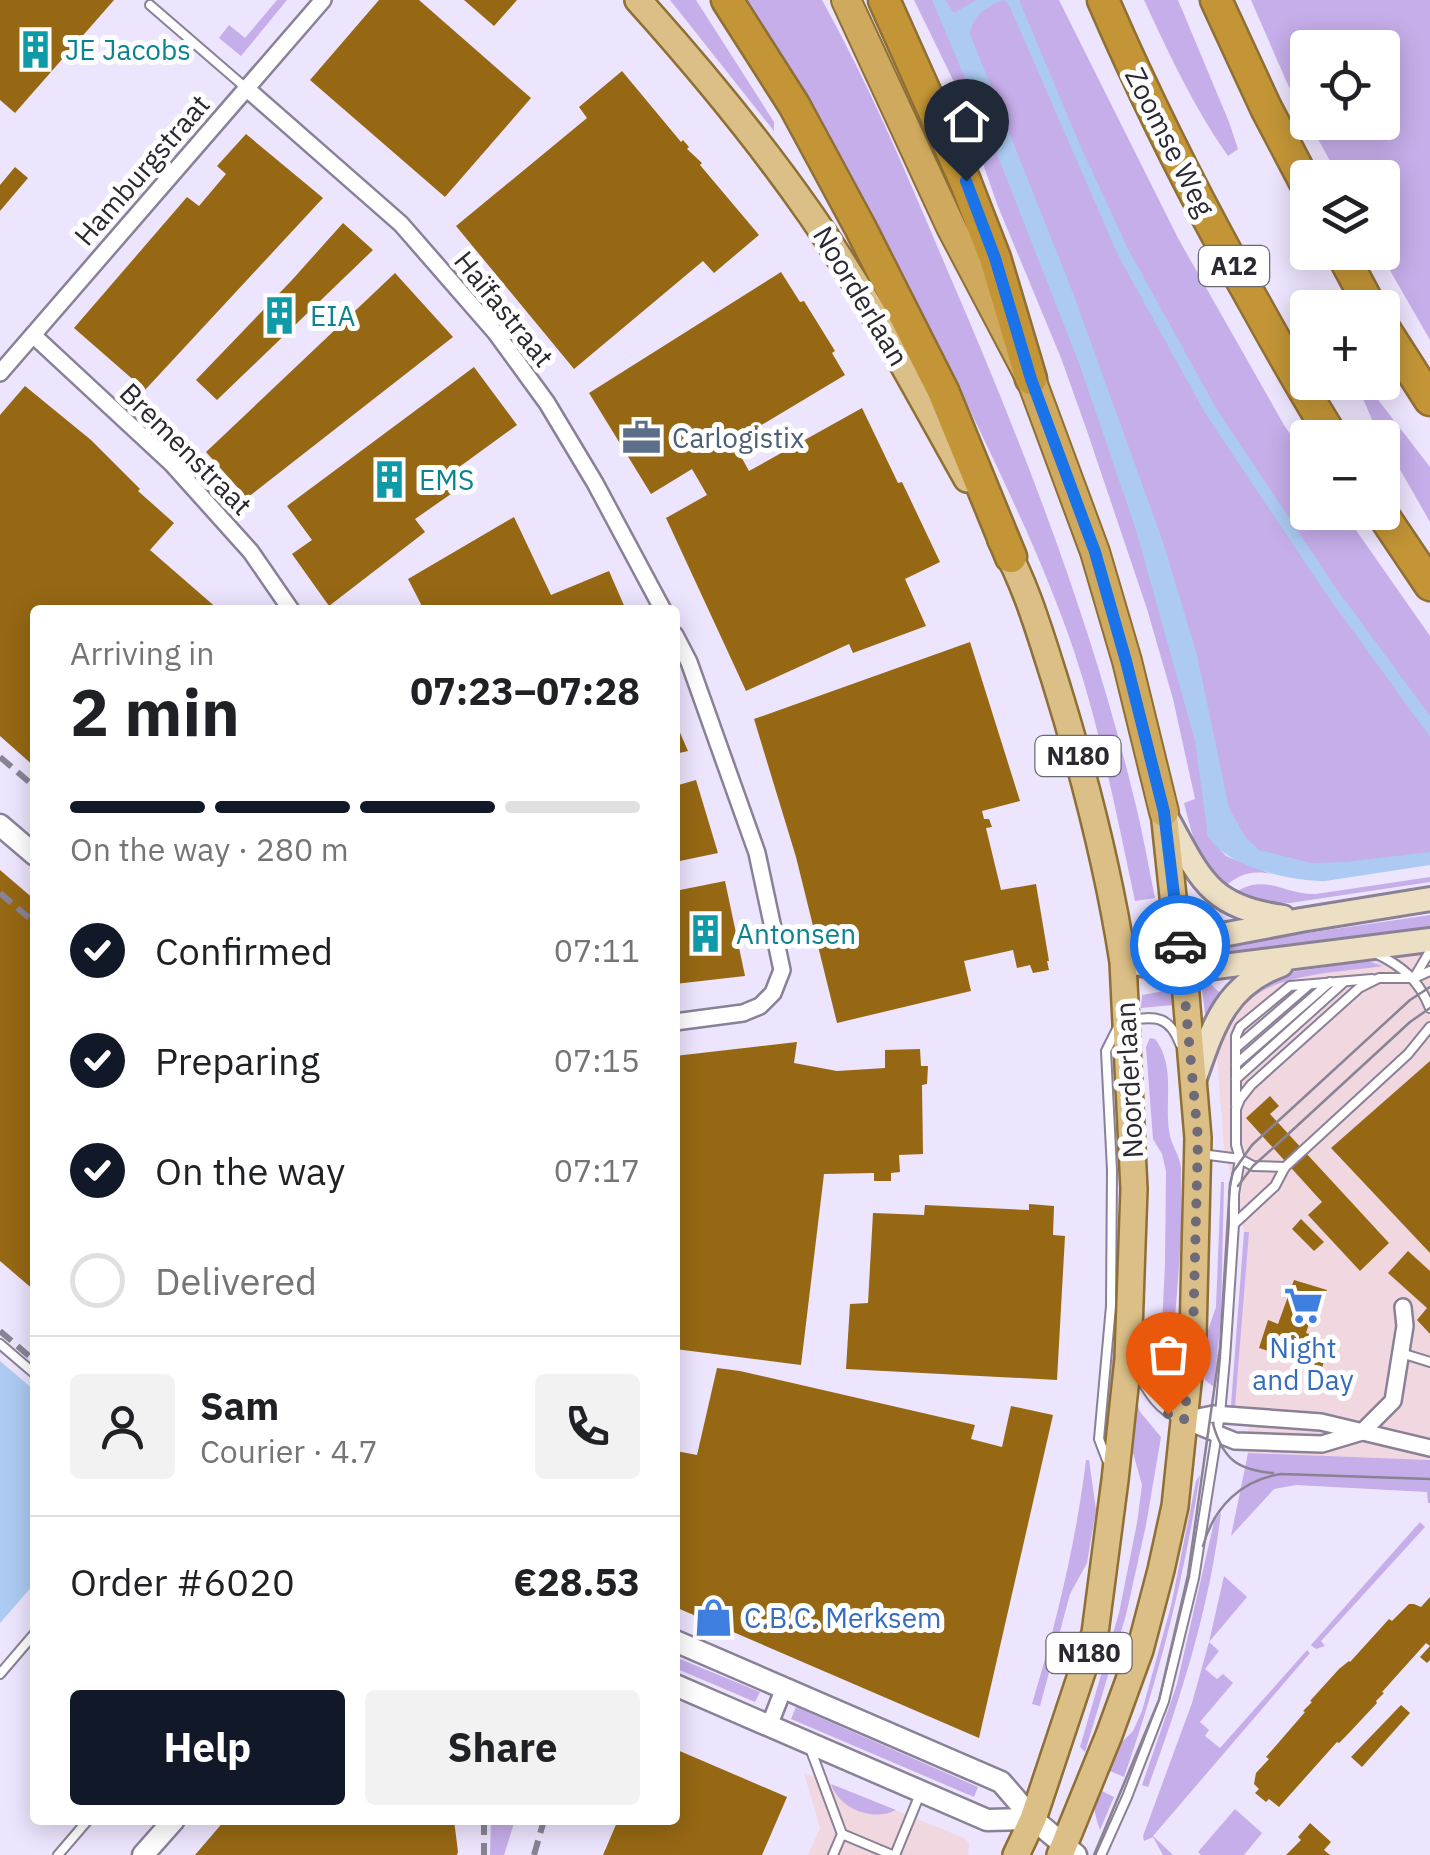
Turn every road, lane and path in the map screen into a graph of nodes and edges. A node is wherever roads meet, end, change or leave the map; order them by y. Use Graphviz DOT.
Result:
graph roads {
  1 [pos="323,0"];
  2 [pos="638,0"];
  3 [pos="727,0"];
  4 [pos="846,0"];
  5 [pos="884,0"];
  6 [pos="1103,0"];
  7 [pos="1216,0"];
  8 [pos="150,6"];
  9 [pos="246,88"];
  10 [pos="1293,160"];
  11 [pos="33,335"];
  12 [pos="1400,354"];
  13 [pos="0,373"];
  14 [pos="1031,379"];
  15 [pos="1430,400"];
  16 [pos="1321,420"];
  17 [pos="1393,530"];
  18 [pos="1011,557"];
  19 [pos="1430,584"];
  20 [pos="288,605"];
  21 [pos="660,605"];
  22 [pos="680,646"];
  23 [pos="1164,812"];
  24 [pos="0,825"];
  25 [pos="30,851"];
  26 [pos="1430,900"];
  27 [pos="1302,920"];
  28 [pos="1430,940"];
  29 [pos="1180,943"];
  30 [pos="1366,949"];
  31 [pos="1430,951"];
  32 [pos="1304,957"];
  33 [pos="1123,962"];
  34 [pos="1184,971"];
  35 [pos="1430,971"];
  36 [pos="1379,978"];
  37 [pos="1414,978"];
  38 [pos="1346,980"];
  39 [pos="1330,982"];
  40 [pos="1430,1008"];
  41 [pos="1126,1020"];
  42 [pos="680,1021"];
  43 [pos="1430,1027"];
  44 [pos="1236,1064"];
  45 [pos="1236,1080"];
  46 [pos="1194,1081"];
  47 [pos="1236,1109"];
  48 [pos="1197,1154"];
  49 [pos="1240,1159"];
  50 [pos="1285,1168"];
  51 [pos="1234,1224"];
  52 [pos="1404,1306"];
  53 [pos="0,1344"];
  54 [pos="1400,1353"];
  55 [pos="1128,1359"];
  56 [pos="1430,1362"];
  57 [pos="30,1370"];
  58 [pos="1220,1414"];
  59 [pos="1184,1420"];
  60 [pos="1362,1432"];
  61 [pos="1216,1436"];
  62 [pos="1430,1448"];
  63 [pos="1116,1480"];
  64 [pos="30,1638"];
  65 [pos="680,1643"];
  66 [pos="0,1674"];
  67 [pos="680,1687"];
  68 [pos="784,1688"];
  69 [pos="770,1726"];
  70 [pos="808,1744"];
  71 [pos="920,1793"];
  72 [pos="1033,1818"];
  73 [pos="84,1825"];
  74 [pos="170,1825"];
  75 [pos="842,1834"];
  76 [pos="1066,1852"];
  77 [pos="58,1855"];
  78 [pos="143,1855"];
  79 [pos="833,1855"];
  80 [pos="894,1855"];
  81 [pos="1016,1855"];
  82 [pos="1101,1855"];
  1 -- 9 [label="street, Hamburgstraat"];
  2 -- 18 [label="main road, Noorderlaan / N180"];
  3 -- 18 [label="highway"];
  4 -- 14 [label="highway, N180"];
  5 -- 14 [label="highway"];
  6 -- 16 [label="highway, Zoomse Weg / A12"];
  7 -- 10 [label="highway"];
  8 -- 9 [label="lane"];
  9 -- 11 [label="street, Hamburgstraat"];
  9 -- 21 [label="street, Haïfastraat"];
  11 -- 13 [label="street, Hamburgstraat"];
  11 -- 20 [label="street, Bremenstraat"];
  12 -- 15 [label="highway"];
  14 -- 23 [label="highway, N180"];
  17 -- 19 [label="highway"];
  18 -- 33 [label="main road, Noorderlaan / N180"];
  22 -- 42 [label="street"];
  23 -- 27 [label="main road"];
  23 -- 29 [label="main road, N180"];
  24 -- 25 [label="street"];
  26 -- 27 [label="main road"];
  27 -- 29 [label="main road"];
  28 -- 30 [label="main road"];
  29 -- 33 [label="main road"];
  29 -- 34 [label="main road, N180"];
  30 -- 32 [label="main road"];
  30 -- 37 [label="lane"];
  31 -- 37 [label="lane"];
  32 -- 34 [label="main road"];
  32 -- 46 [label="main road"];
  33 -- 34 [label="main road"];
  33 -- 41 [label="main road, Noorderlaan / N180"];
  34 -- 46 [label="main road, N180"];
  35 -- 37 [label="lane"];
  36 -- 37 [label="lane"];
  36 -- 38 [label="lane"];
  36 -- 47 [label="lane"];
  37 -- 40 [label="lane"];
  38 -- 39 [label="lane"];
  38 -- 45 [label="lane"];
  39 -- 44 [label="lane"];
  39 -- 44 [label="lane"];
  41 -- 46 [label="lane"];
  41 -- 55 [label="main road, Noorderlaan / N180"];
  41 -- 63 [label="lane"];
  43 -- 50 [label="lane"];
  44 -- 45 [label="lane"];
  45 -- 47 [label="lane"];
  46 -- 48 [label="main road, N180"];
  47 -- 49 [label="lane"];
  48 -- 49 [label="lane"];
  48 -- 59 [label="main road, N180"];
  49 -- 50 [label="lane"];
  49 -- 51 [label="lane"];
  50 -- 51 [label="lane"];
  51 -- 58 [label="lane"];
  52 -- 54 [label="street"];
  53 -- 57 [label="lane"];
  54 -- 56 [label="lane"];
  54 -- 60 [label="street"];
  55 -- 59 [label="lane"];
  55 -- 63 [label="main road, Noorderlaan / N180"];
  58 -- 59 [label="street"];
  58 -- 60 [label="street"];
  58 -- 61 [label="lane"];
  59 -- 61 [label="street"];
  59 -- 76 [label="main road, N180"];
  60 -- 61 [label="street"];
  60 -- 62 [label="street"];
  61 -- 82 [label="lane"];
  63 -- 72 [label="main road, Noorderlaan / N180"];
  64 -- 66 [label="lane"];
  65 -- 68 [label="street"];
  67 -- 69 [label="street"];
  68 -- 69 [label="street"];
  68 -- 72 [label="street"];
  69 -- 70 [label="street"];
  70 -- 71 [label="street"];
  70 -- 75 [label="lane"];
  71 -- 72 [label="street"];
  71 -- 80 [label="lane"];
  72 -- 76 [label="street"];
  72 -- 81 [label="main road, Noorderlaan / N180"];
  73 -- 77 [label="lane"];
  74 -- 78 [label="street"];
  75 -- 79 [label="lane"];
  75 -- 80 [label="lane"];
}
